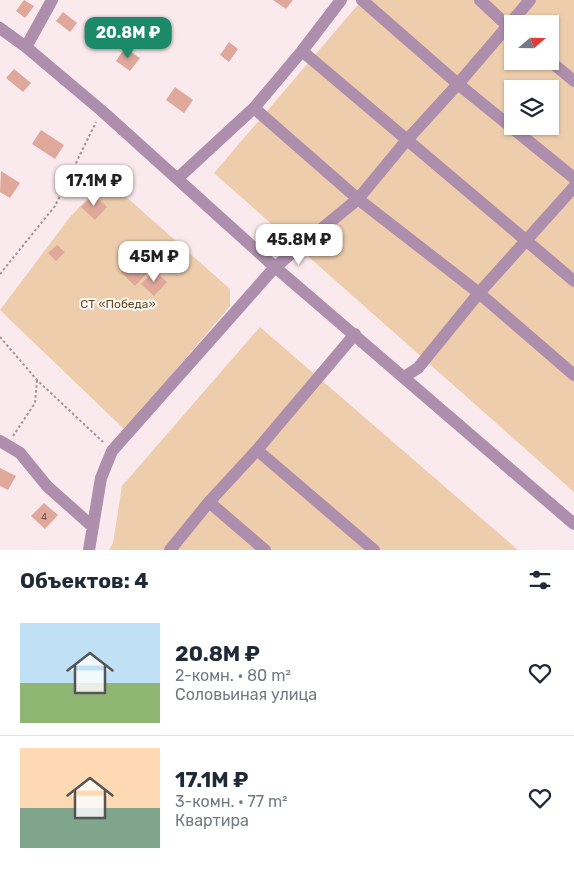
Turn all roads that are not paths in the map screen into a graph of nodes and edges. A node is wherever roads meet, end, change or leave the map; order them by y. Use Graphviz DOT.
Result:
graph roads {
  1 [pos="52,0"];
  2 [pos="341,0"];
  3 [pos="362,0"];
  4 [pos="480,0"];
  5 [pos="530,0"];
  6 [pos="519,15"];
  7 [pos="504,22"];
  8 [pos="0,28"];
  9 [pos="504,34"];
  10 [pos="26,48"];
  11 [pos="302,51"];
  12 [pos="559,68"];
  13 [pos="574,81"];
  14 [pos="458,84"];
  15 [pos="254,108"];
  16 [pos="406,140"];
  17 [pos="178,178"];
  18 [pos="574,178"];
  19 [pos="574,187"];
  20 [pos="358,199"];
  21 [pos="526,239"];
  22 [pos="276,267"];
  23 [pos="574,280"];
  24 [pos="479,293"];
  25 [pos="355,334"];
  26 [pos="574,374"];
  27 [pos="404,377"];
  28 [pos="4,443"];
  29 [pos="257,450"];
  30 [pos="209,502"];
  31 [pos="574,524"];
  32 [pos="93,527"];
  33 [pos="89,549"];
  34 [pos="170,550"];
  35 [pos="265,550"];
  36 [pos="374,550"];
  1 -- 10 [label="street"];
  2 -- 11 [label="street"];
  3 -- 14 [label="street"];
  4 -- 7 [label="street"];
  5 -- 6 [label="street"];
  8 -- 10 [label="street"];
  9 -- 14 [label="street"];
  10 -- 17 [label="street"];
  11 -- 15 [label="street"];
  11 -- 16 [label="street"];
  12 -- 13 [label="street"];
  14 -- 16 [label="street"];
  14 -- 18 [label="street"];
  15 -- 17 [label="street"];
  15 -- 20 [label="street"];
  16 -- 20 [label="street"];
  16 -- 21 [label="street"];
  17 -- 22 [label="street"];
  19 -- 21 [label="street"];
  20 -- 22 [label="street"];
  20 -- 24 [label="street"];
  21 -- 23 [label="street"];
  21 -- 24 [label="street"];
  22 -- 25 [label="street"];
  22 -- 32 [label="street"];
  24 -- 26 [label="street"];
  24 -- 27 [label="street"];
  25 -- 27 [label="street"];
  25 -- 29 [label="street"];
  27 -- 31 [label="street"];
  28 -- 32 [label="street"];
  29 -- 30 [label="street"];
  29 -- 36 [label="street"];
  30 -- 34 [label="street"];
  30 -- 35 [label="street"];
  32 -- 33 [label="street"];
}
